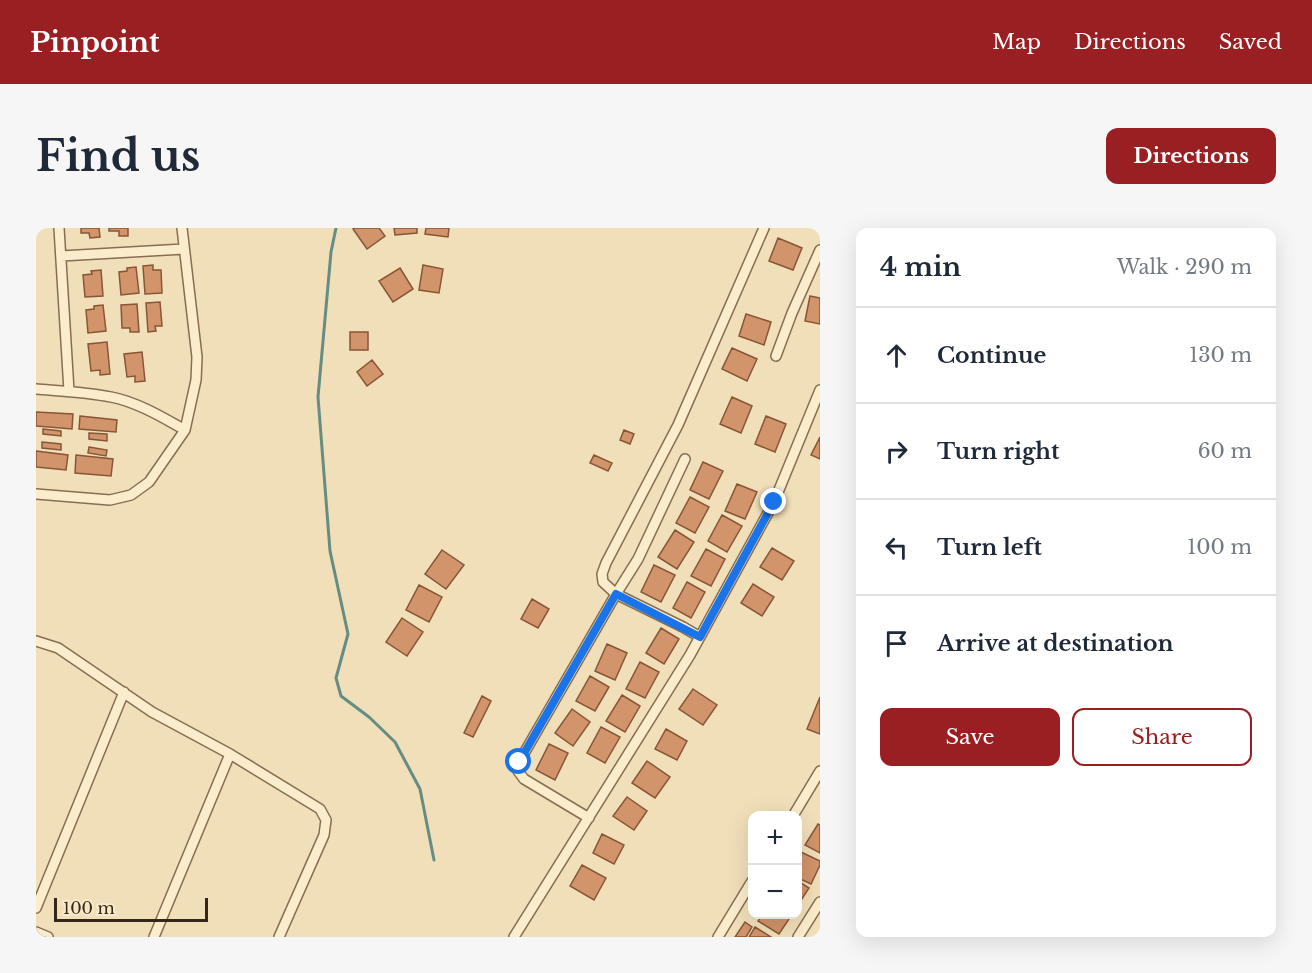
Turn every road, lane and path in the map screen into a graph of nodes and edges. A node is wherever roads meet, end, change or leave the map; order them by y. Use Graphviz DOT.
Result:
graph roads {
  1 [pos="59,228"];
  2 [pos="182,228"];
  3 [pos="764,228"];
  4 [pos="184,249"];
  5 [pos="820,250"];
  6 [pos="61,256"];
  7 [pos="776,356"];
  8 [pos="36,389"];
  9 [pos="820,390"];
  10 [pos="69,391"];
  11 [pos="185,430"];
  12 [pos="686,459"];
  13 [pos="36,494"];
  14 [pos="616,594"];
  15 [pos="700,637"];
  16 [pos="36,641"];
  17 [pos="124,692"];
  18 [pos="230,754"];
  19 [pos="820,771"];
  20 [pos="796,811"];
  21 [pos="589,818"];
  22 [pos="748,889"];
  23 [pos="820,902"];
  24 [pos="36,908"];
  25 [pos="36,932"];
  26 [pos="48,937"];
  27 [pos="154,937"];
  28 [pos="279,937"];
  29 [pos="514,937"];
  30 [pos="718,937"];
  31 [pos="798,937"];
  1 -- 6 [label="street"];
  2 -- 4 [label="street"];
  3 -- 14 [label="street"];
  4 -- 6 [label="street"];
  4 -- 11 [label="street"];
  5 -- 7 [label="street"];
  6 -- 10 [label="street"];
  8 -- 10 [label="street"];
  9 -- 15 [label="street"];
  10 -- 11 [label="street"];
  11 -- 13 [label="street"];
  12 -- 14 [label="street"];
  14 -- 15 [label="street"];
  14 -- 21 [label="street"];
  15 -- 21 [label="street"];
  16 -- 17 [label="street"];
  17 -- 18 [label="street"];
  17 -- 24 [label="street"];
  18 -- 27 [label="street"];
  18 -- 28 [label="street"];
  19 -- 20 [label="street"];
  21 -- 29 [label="street"];
  22 -- 30 [label="street"];
  23 -- 31 [label="street"];
  25 -- 26 [label="street"];
}
